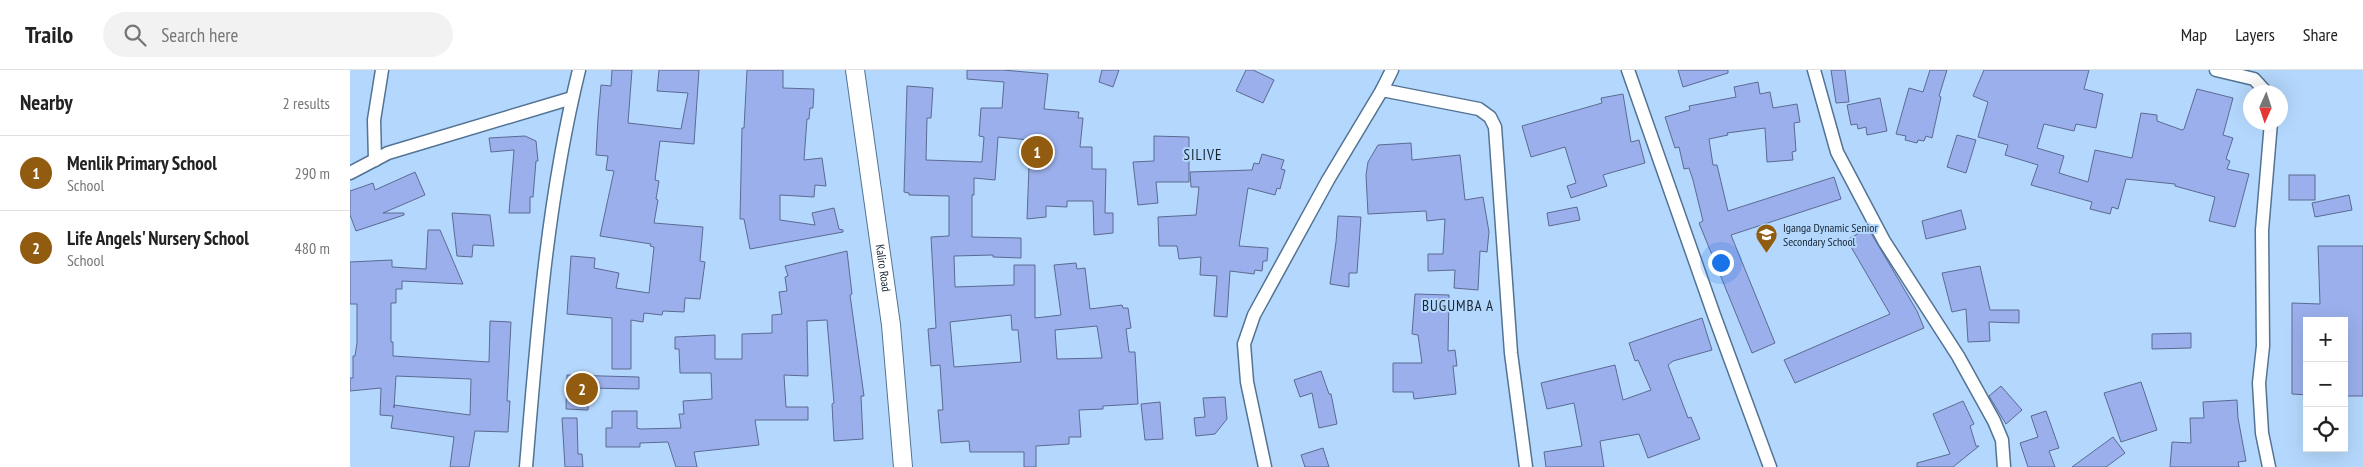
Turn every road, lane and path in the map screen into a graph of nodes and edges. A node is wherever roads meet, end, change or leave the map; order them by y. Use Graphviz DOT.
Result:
graph roads {
  1 [pos="382,70"];
  2 [pos="579,70"];
  3 [pos="855,70"];
  4 [pos="1392,70"];
  5 [pos="1628,70"];
  6 [pos="1814,70"];
  7 [pos="2216,70"];
  8 [pos="2260,85"];
  9 [pos="1382,90"];
  10 [pos="572,98"];
  11 [pos="2270,130"];
  12 [pos="375,160"];
  13 [pos="350,174"];
  14 [pos="526,467"];
  15 [pos="904,467"];
  16 [pos="1266,467"];
  17 [pos="1526,467"];
  18 [pos="1770,467"];
  19 [pos="2004,467"];
  20 [pos="2270,467"];
  1 -- 12 [label="street"];
  2 -- 10 [label="street"];
  3 -- 15 [label="main road, Kaliro Road"];
  4 -- 9 [label="street"];
  5 -- 18 [label="street"];
  6 -- 19 [label="street"];
  7 -- 8 [label="street"];
  9 -- 16 [label="street"];
  9 -- 17 [label="street"];
  10 -- 12 [label="street"];
  10 -- 14 [label="street"];
  11 -- 20 [label="street"];
  12 -- 13 [label="street"];
}
